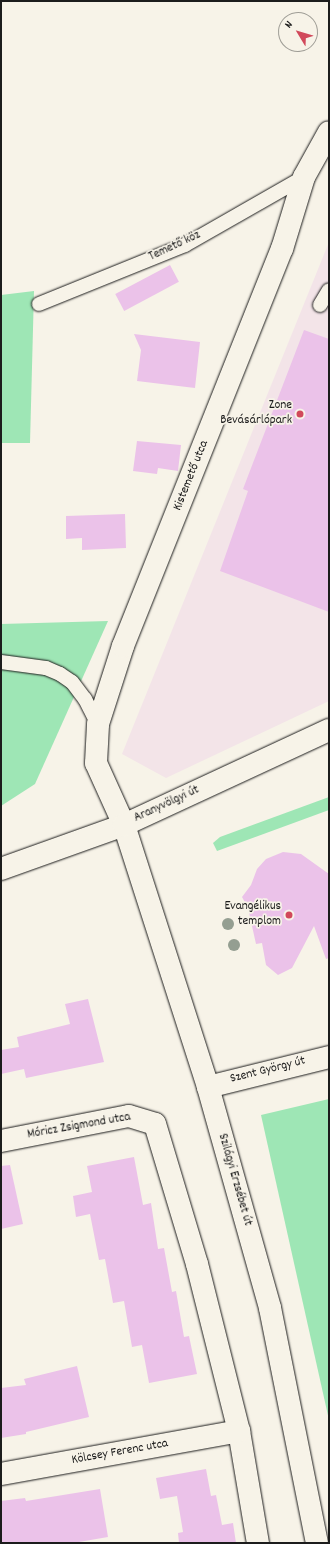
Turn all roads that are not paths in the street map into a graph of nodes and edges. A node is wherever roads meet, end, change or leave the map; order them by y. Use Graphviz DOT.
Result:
graph roads {
  1 [pos="329,132"];
  2 [pos="304,177"];
  3 [pos="329,290"];
  4 [pos="39,304"];
  5 [pos="320,305"];
  6 [pos="1,662"];
  7 [pos="98,724"];
  8 [pos="329,730"];
  9 [pos="124,825"];
  10 [pos="1,869"];
  11 [pos="329,1056"];
  12 [pos="208,1087"];
  13 [pos="1,1141"];
  14 [pos="239,1431"];
  15 [pos="1,1474"];
  16 [pos="258,1543"];
  17 [pos="317,1543"];
  1 -- 2 [label="street, Kistemető utca"];
  2 -- 4 [label="lane, Temető köz"];
  2 -- 7 [label="street, Kistemető utca"];
  3 -- 5 [label="lane"];
  6 -- 7 [label="lane"];
  7 -- 9 [label="street, Kistemető utca"];
  8 -- 9 [label="street, Aranyvölgyi út"];
  9 -- 10 [label="street, Aranyvölgyi út"];
  9 -- 12 [label="street, Szilágyi Erzsébet út"];
  11 -- 12 [label="street, Szent György út"];
  12 -- 17 [label="street, Szilágyi Erzsébet út"];
  13 -- 14 [label="street, Móricz Zsigmond utca"];
  14 -- 15 [label="street, Kölcsey Ferenc utca"];
  14 -- 16 [label="street"];
}
